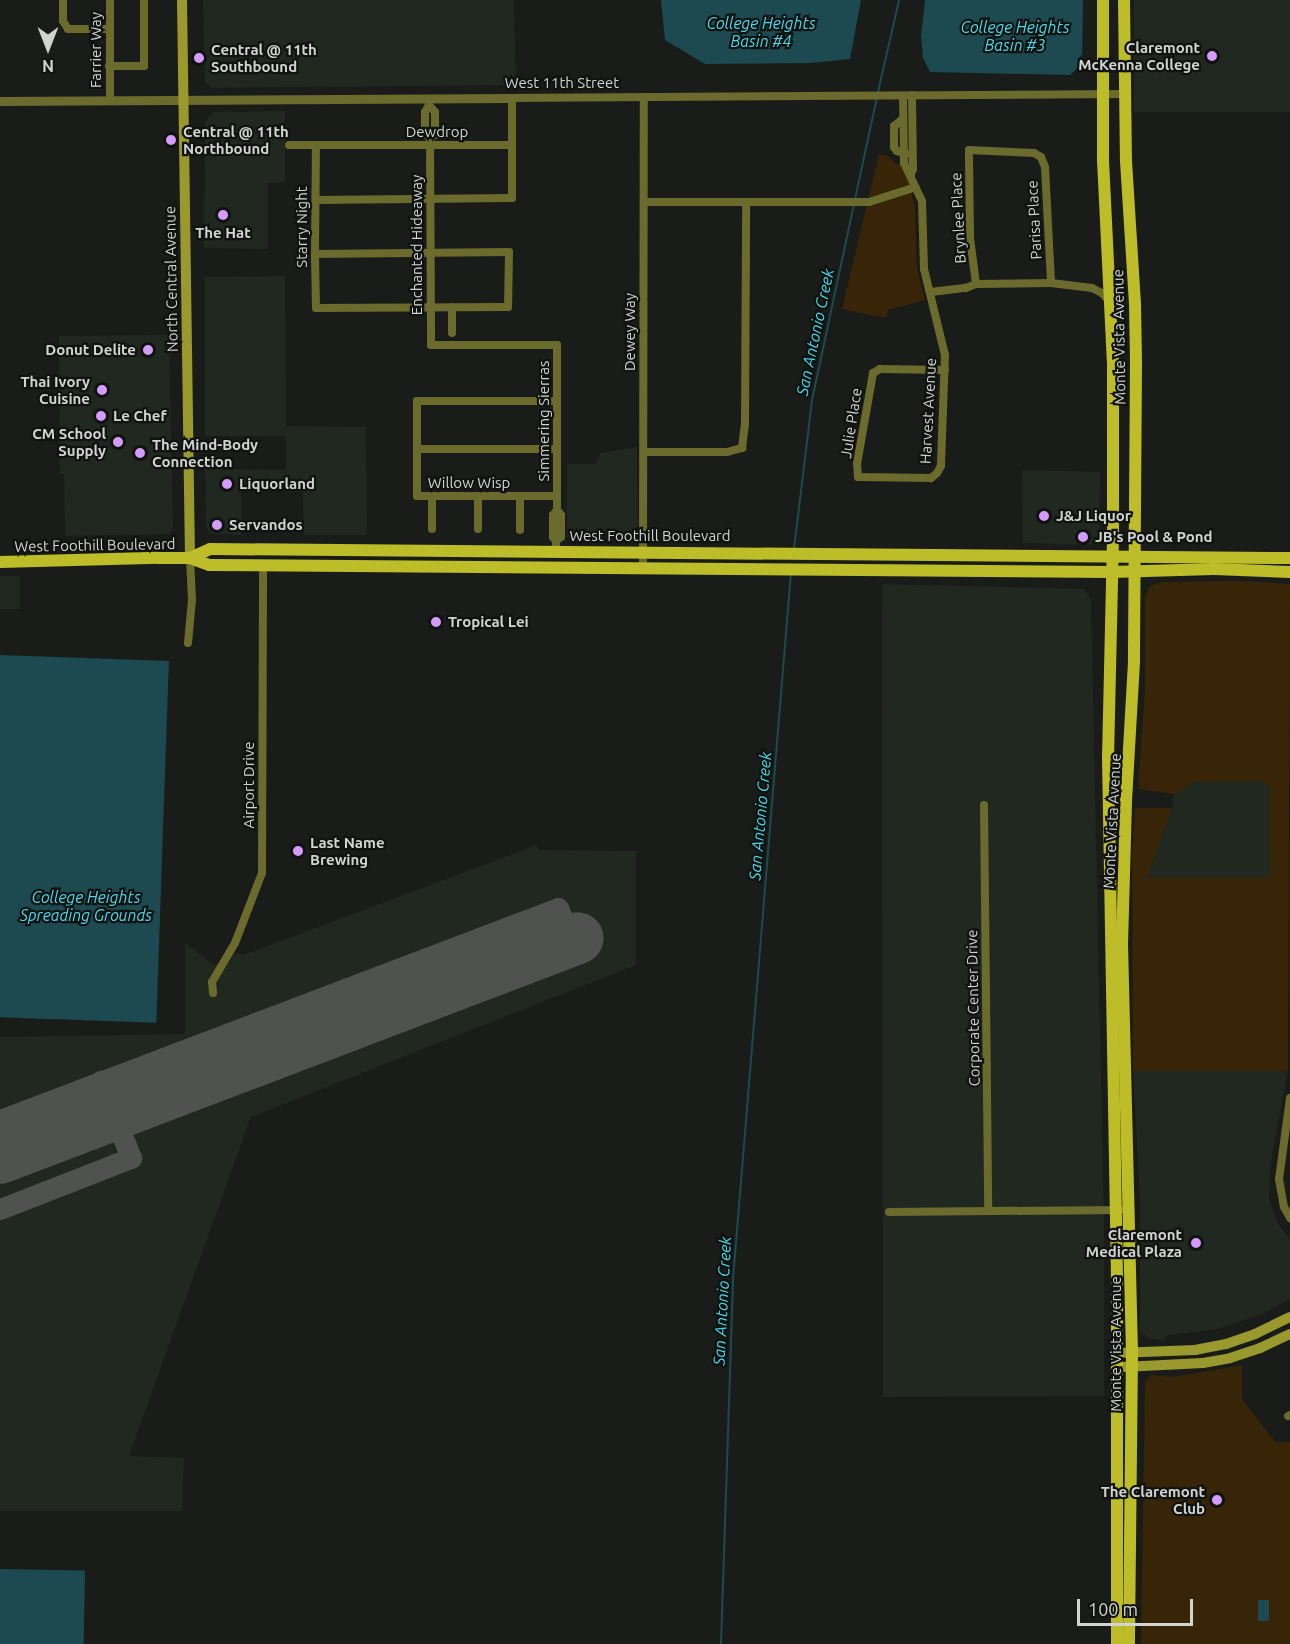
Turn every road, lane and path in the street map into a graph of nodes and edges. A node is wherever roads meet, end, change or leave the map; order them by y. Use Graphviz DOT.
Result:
graph roads {
  1 [pos="63,0"];
  2 [pos="110,0"];
  3 [pos="144,0"];
  4 [pos="182,0"];
  5 [pos="1103,0"];
  6 [pos="1124,0"];
  7 [pos="109,29"];
  8 [pos="109,66"];
  9 [pos="1104,93"];
  10 [pos="1125,94"];
  11 [pos="908,95"];
  12 [pos="644,97"];
  13 [pos="511,98"];
  14 [pos="110,100"];
  15 [pos="0,101"];
  16 [pos="184,101"];
  17 [pos="429,102"];
  18 [pos="425,124"];
  19 [pos="435,124"];
  20 [pos="430,142"];
  21 [pos="512,145"];
  22 [pos="289,146"];
  23 [pos="316,146"];
  24 [pos="969,150"];
  25 [pos="908,154"];
  26 [pos="916,187"];
  27 [pos="430,199"];
  28 [pos="316,200"];
  29 [pos="644,202"];
  30 [pos="746,202"];
  31 [pos="431,253"];
  32 [pos="315,254"];
  33 [pos="1051,283"];
  34 [pos="976,284"];
  35 [pos="931,292"];
  36 [pos="1111,303"];
  37 [pos="430,308"];
  38 [pos="452,308"];
  39 [pos="452,333"];
  40 [pos="557,345"];
  41 [pos="945,370"];
  42 [pos="557,401"];
  43 [pos="417,449"];
  44 [pos="557,449"];
  45 [pos="644,452"];
  46 [pos="858,477"];
  47 [pos="432,496"];
  48 [pos="478,496"];
  49 [pos="519,496"];
  50 [pos="557,496"];
  51 [pos="432,529"];
  52 [pos="478,530"];
  53 [pos="519,530"];
  54 [pos="556,546"];
  55 [pos="354,550"];
  56 [pos="437,550"];
  57 [pos="643,551"];
  58 [pos="959,554"];
  59 [pos="1135,555"];
  60 [pos="1112,556"];
  61 [pos="190,558"];
  62 [pos="1290,558"];
  63 [pos="0,562"];
  64 [pos="263,565"];
  65 [pos="298,565"];
  66 [pos="375,566"];
  67 [pos="643,568"];
  68 [pos="1135,569"];
  69 [pos="907,570"];
  70 [pos="1112,572"];
  71 [pos="1290,572"];
  72 [pos="188,643"];
  73 [pos="984,805"];
  74 [pos="213,993"];
  75 [pos="1290,1098"];
  76 [pos="1130,1209"];
  77 [pos="1115,1210"];
  78 [pos="988,1211"];
  79 [pos="889,1212"];
  80 [pos="1290,1218"];
  81 [pos="1290,1317"];
  82 [pos="1290,1334"];
  83 [pos="1117,1353"];
  84 [pos="1132,1353"];
  85 [pos="1132,1366"];
  86 [pos="1117,1367"];
  87 [pos="1117,1644"];
  88 [pos="1129,1644"];
  1 -- 7 [label="street"];
  2 -- 7 [label="street, Farrier Way"];
  3 -- 8 [label="street"];
  4 -- 16 [label="main road, North Central Avenue"];
  5 -- 9 [label="main road, Monte Vista Avenue"];
  6 -- 10 [label="main road, Monte Vista Avenue"];
  7 -- 8 [label="street, Farrier Way"];
  8 -- 14 [label="street, Farrier Way"];
  9 -- 10 [label="street, West 11th Street"];
  9 -- 11 [label="street, West 11th Street"];
  9 -- 36 [label="main road, Monte Vista Avenue"];
  10 -- 59 [label="main road, Monte Vista Avenue"];
  11 -- 12 [label="street, West 11th Street"];
  11 -- 25 [label="street, Harvest Avenue"];
  11 -- 25 [label="street, Harvest Avenue"];
  12 -- 13 [label="street, West 11th Street"];
  12 -- 29 [label="street, Dewey Way"];
  13 -- 17 [label="street, West 11th Street"];
  13 -- 21 [label="street"];
  14 -- 15 [label="street, West 11th Street"];
  14 -- 16 [label="street, West 11th Street"];
  16 -- 17 [label="street, West 11th Street"];
  16 -- 61 [label="main road, North Central Avenue"];
  17 -- 18 [label="street"];
  17 -- 19 [label="street"];
  18 -- 19 [label="street"];
  18 -- 20 [label="street"];
  19 -- 20 [label="street"];
  20 -- 21 [label="street, Dewdrop"];
  20 -- 23 [label="street, Dewdrop"];
  20 -- 27 [label="street, Enchanted Hideaway"];
  21 -- 27 [label="street"];
  22 -- 23 [label="street, Dewdrop"];
  23 -- 28 [label="street, Starry Night"];
  24 -- 33 [label="street, Parisa Place"];
  24 -- 34 [label="street, Brynlee Place"];
  25 -- 26 [label="street, Harvest Avenue"];
  26 -- 30 [label="street"];
  26 -- 35 [label="street, Harvest Avenue"];
  27 -- 28 [label="street"];
  27 -- 31 [label="street, Enchanted Hideaway"];
  28 -- 32 [label="street, Starry Night"];
  29 -- 30 [label="street"];
  29 -- 45 [label="street, Dewey Way"];
  30 -- 45 [label="street"];
  31 -- 32 [label="street"];
  31 -- 37 [label="street, Enchanted Hideaway"];
  31 -- 38 [label="street"];
  32 -- 37 [label="street, Starry Night"];
  33 -- 34 [label="street"];
  33 -- 36 [label="street"];
  34 -- 35 [label="street"];
  35 -- 41 [label="street, Harvest Avenue"];
  36 -- 60 [label="main road, Monte Vista Avenue"];
  37 -- 38 [label="street"];
  37 -- 40 [label="street, Enchanted Hideaway"];
  38 -- 39 [label="street"];
  40 -- 42 [label="street, Simmering Sierras"];
  41 -- 46 [label="street, Julie Place"];
  41 -- 46 [label="street, Harvest Avenue"];
  42 -- 43 [label="street"];
  42 -- 44 [label="street, Simmering Sierras"];
  43 -- 44 [label="street"];
  43 -- 47 [label="street, Willow Wisp"];
  44 -- 50 [label="street, Simmering Sierras"];
  45 -- 57 [label="street, Dewey Way"];
  47 -- 48 [label="street, Willow Wisp"];
  47 -- 51 [label="street"];
  48 -- 49 [label="street, Willow Wisp"];
  48 -- 52 [label="street"];
  49 -- 50 [label="street, Willow Wisp"];
  49 -- 53 [label="street"];
  50 -- 54 [label="street, Simmering Sierras"];
  54 -- 56 [label="main road, West Foothill Boulevard"];
  54 -- 57 [label="main road, West Foothill Boulevard"];
  55 -- 56 [label="main road, West Foothill Boulevard"];
  55 -- 61 [label="main road, West Foothill Boulevard"];
  55 -- 65 [label="main road"];
  56 -- 66 [label="main road"];
  57 -- 58 [label="main road, West Foothill Boulevard"];
  57 -- 67 [label="street, Dewey Way"];
  58 -- 60 [label="main road, West Foothill Boulevard"];
  58 -- 69 [label="main road"];
  59 -- 60 [label="main road, West Foothill Boulevard"];
  59 -- 62 [label="main road, West Foothill Boulevard"];
  59 -- 68 [label="main road, Monte Vista Avenue"];
  60 -- 70 [label="main road, Monte Vista Avenue"];
  61 -- 63 [label="main road, West Foothill Boulevard"];
  61 -- 64 [label="main road, West Foothill Boulevard"];
  61 -- 72 [label="street"];
  64 -- 65 [label="main road, West Foothill Boulevard"];
  64 -- 74 [label="street, Airport Drive"];
  65 -- 66 [label="main road, West Foothill Boulevard"];
  66 -- 67 [label="main road, West Foothill Boulevard"];
  67 -- 69 [label="main road, West Foothill Boulevard"];
  68 -- 70 [label="main road, West Foothill Boulevard"];
  68 -- 71 [label="main road, West Foothill Boulevard"];
  68 -- 76 [label="main road, Monte Vista Avenue"];
  69 -- 70 [label="main road, West Foothill Boulevard"];
  70 -- 77 [label="main road, Monte Vista Avenue"];
  73 -- 78 [label="street, Corporate Center Drive"];
  75 -- 80 [label="street"];
  76 -- 77 [label="street"];
  76 -- 84 [label="main road, Monte Vista Avenue"];
  77 -- 78 [label="street"];
  77 -- 83 [label="main road, Monte Vista Avenue"];
  78 -- 79 [label="street"];
  81 -- 84 [label="main road"];
  82 -- 85 [label="main road"];
  83 -- 84 [label="main road"];
  83 -- 86 [label="main road, Monte Vista Avenue"];
  84 -- 85 [label="main road, Monte Vista Avenue"];
  85 -- 86 [label="main road"];
  85 -- 88 [label="main road, Monte Vista Avenue"];
  86 -- 87 [label="main road, Monte Vista Avenue"];
}
